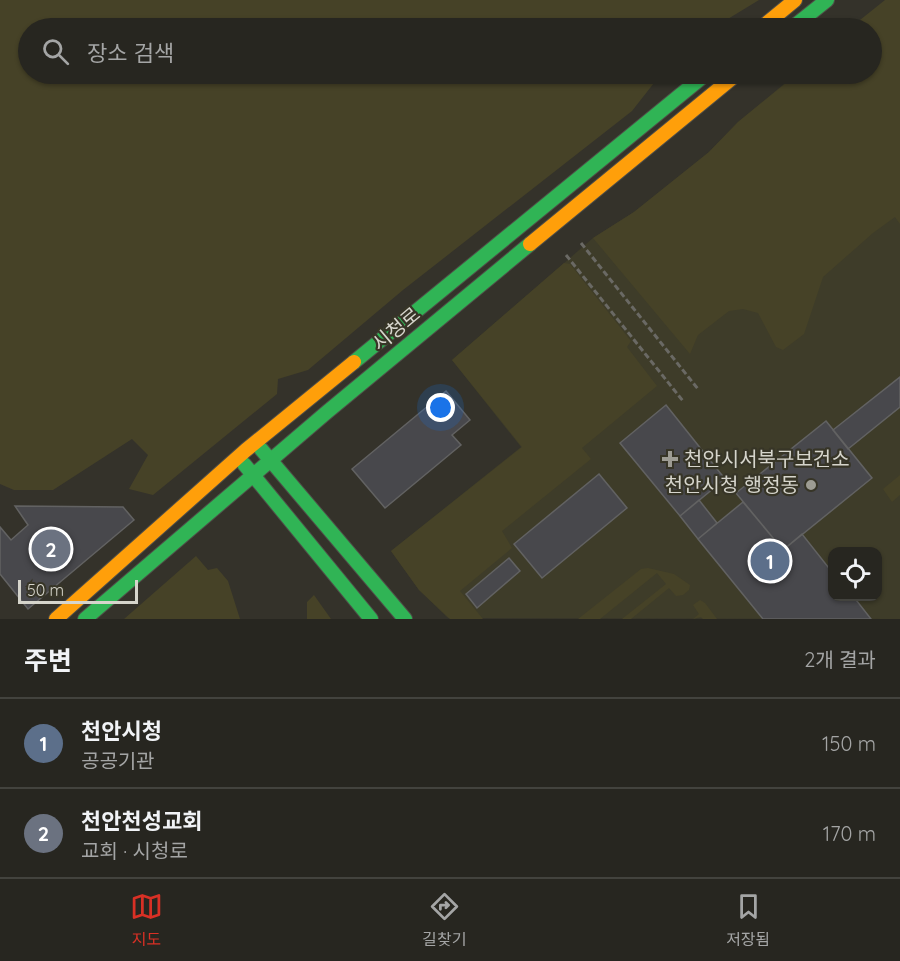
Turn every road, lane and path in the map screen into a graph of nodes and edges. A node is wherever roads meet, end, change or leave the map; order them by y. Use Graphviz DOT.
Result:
graph roads {
  1 [pos="795,0"];
  2 [pos="827,0"];
  3 [pos="773,18"];
  4 [pos="804,18"];
  5 [pos="694,84"];
  6 [pos="725,84"];
  7 [pos="581,243"];
  8 [pos="566,255"];
  9 [pos="698,389"];
  10 [pos="683,401"];
  11 [pos="256,442"];
  12 [pos="238,457"];
  13 [pos="270,460"];
  14 [pos="252,474"];
  15 [pos="56,619"];
  16 [pos="85,619"];
  17 [pos="372,619"];
  18 [pos="405,619"];
  1 -- 3 [label="street"];
  2 -- 4 [label="street"];
  5 -- 11 [label="street, 시청로"];
  6 -- 13 [label="street, 시청로"];
  7 -- 9 [label="path"];
  8 -- 10 [label="path"];
  11 -- 12 [label="street, 시청로"];
  11 -- 13 [label="street"];
  12 -- 14 [label="street"];
  12 -- 15 [label="street, 시청로"];
  13 -- 14 [label="street, 시청로"];
  13 -- 18 [label="street"];
  14 -- 16 [label="street, 시청로"];
  14 -- 17 [label="street"];
}
